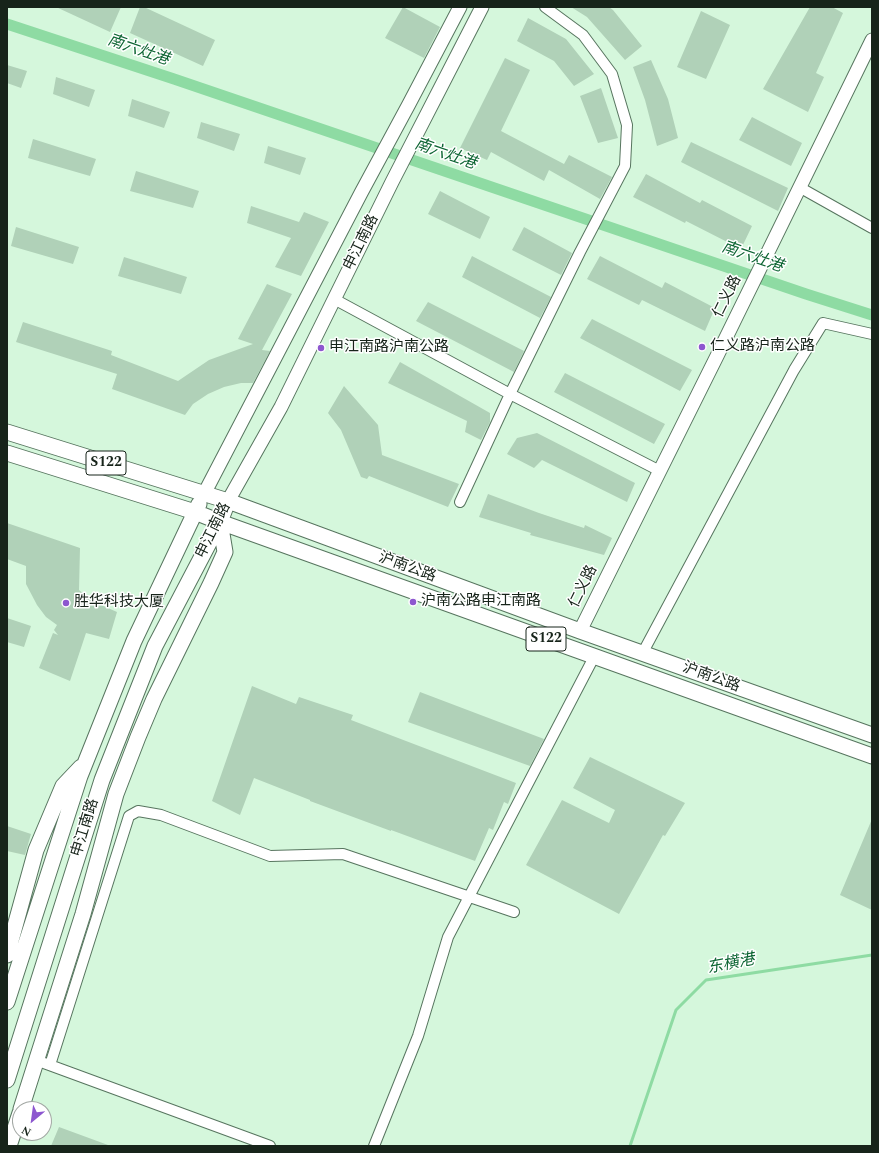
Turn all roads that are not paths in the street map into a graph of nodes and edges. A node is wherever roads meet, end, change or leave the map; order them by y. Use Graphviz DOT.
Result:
graph roads {
  1 [pos="460,7"];
  2 [pos="482,7"];
  3 [pos="545,7"];
  4 [pos="872,40"];
  5 [pos="799,187"];
  6 [pos="872,228"];
  7 [pos="334,300"];
  8 [pos="872,334"];
  9 [pos="510,394"];
  10 [pos="7,432"];
  11 [pos="7,453"];
  12 [pos="660,471"];
  13 [pos="204,494"];
  14 [pos="228,502"];
  15 [pos="460,502"];
  16 [pos="195,512"];
  17 [pos="220,522"];
  18 [pos="580,631"];
  19 [pos="642,654"];
  20 [pos="594,656"];
  21 [pos="154,699"];
  22 [pos="872,735"];
  23 [pos="872,756"];
  24 [pos="86,762"];
  25 [pos="102,780"];
  26 [pos="469,896"];
  27 [pos="514,912"];
  28 [pos="7,955"];
  29 [pos="7,1002"];
  30 [pos="43,1063"];
  31 [pos="7,1080"];
  32 [pos="25,1101"];
  33 [pos="270,1146"];
  34 [pos="374,1146"];
  1 -- 13 [label="main road, 申江南路"];
  2 -- 7 [label="main road, 申江南路"];
  3 -- 9 [label="street"];
  4 -- 5 [label="main road, 仁义路"];
  5 -- 6 [label="street"];
  5 -- 12 [label="main road, 仁义路"];
  7 -- 9 [label="street"];
  7 -- 14 [label="main road, 申江南路"];
  8 -- 19 [label="street"];
  9 -- 12 [label="street"];
  9 -- 15 [label="street"];
  10 -- 13 [label="main road, 沪南公路 / S122"];
  11 -- 16 [label="main road, 沪南公路 / S122"];
  12 -- 18 [label="main road, 仁义路"];
  13 -- 14 [label="main road, 沪南公路 / S122"];
  13 -- 16 [label="main road, 申江南路"];
  14 -- 17 [label="main road, 申江南路"];
  14 -- 18 [label="main road, 沪南公路 / S122"];
  16 -- 17 [label="main road, 沪南公路 / S122"];
  16 -- 24 [label="main road, 申江南路"];
  17 -- 20 [label="main road, 沪南公路 / S122"];
  17 -- 21 [label="main road"];
  17 -- 25 [label="main road, 申江南路"];
  18 -- 19 [label="main road, 沪南公路 / S122"];
  19 -- 22 [label="main road, 沪南公路 / S122"];
  20 -- 23 [label="main road, 沪南公路 / S122"];
  20 -- 26 [label="street"];
  21 -- 25 [label="main road"];
  21 -- 30 [label="main road"];
  24 -- 28 [label="main road"];
  24 -- 29 [label="main road, 申江南路"];
  25 -- 31 [label="main road, 申江南路"];
  26 -- 27 [label="street"];
  26 -- 30 [label="street"];
  26 -- 34 [label="street"];
  30 -- 32 [label="main road"];
  30 -- 33 [label="street"];
}
